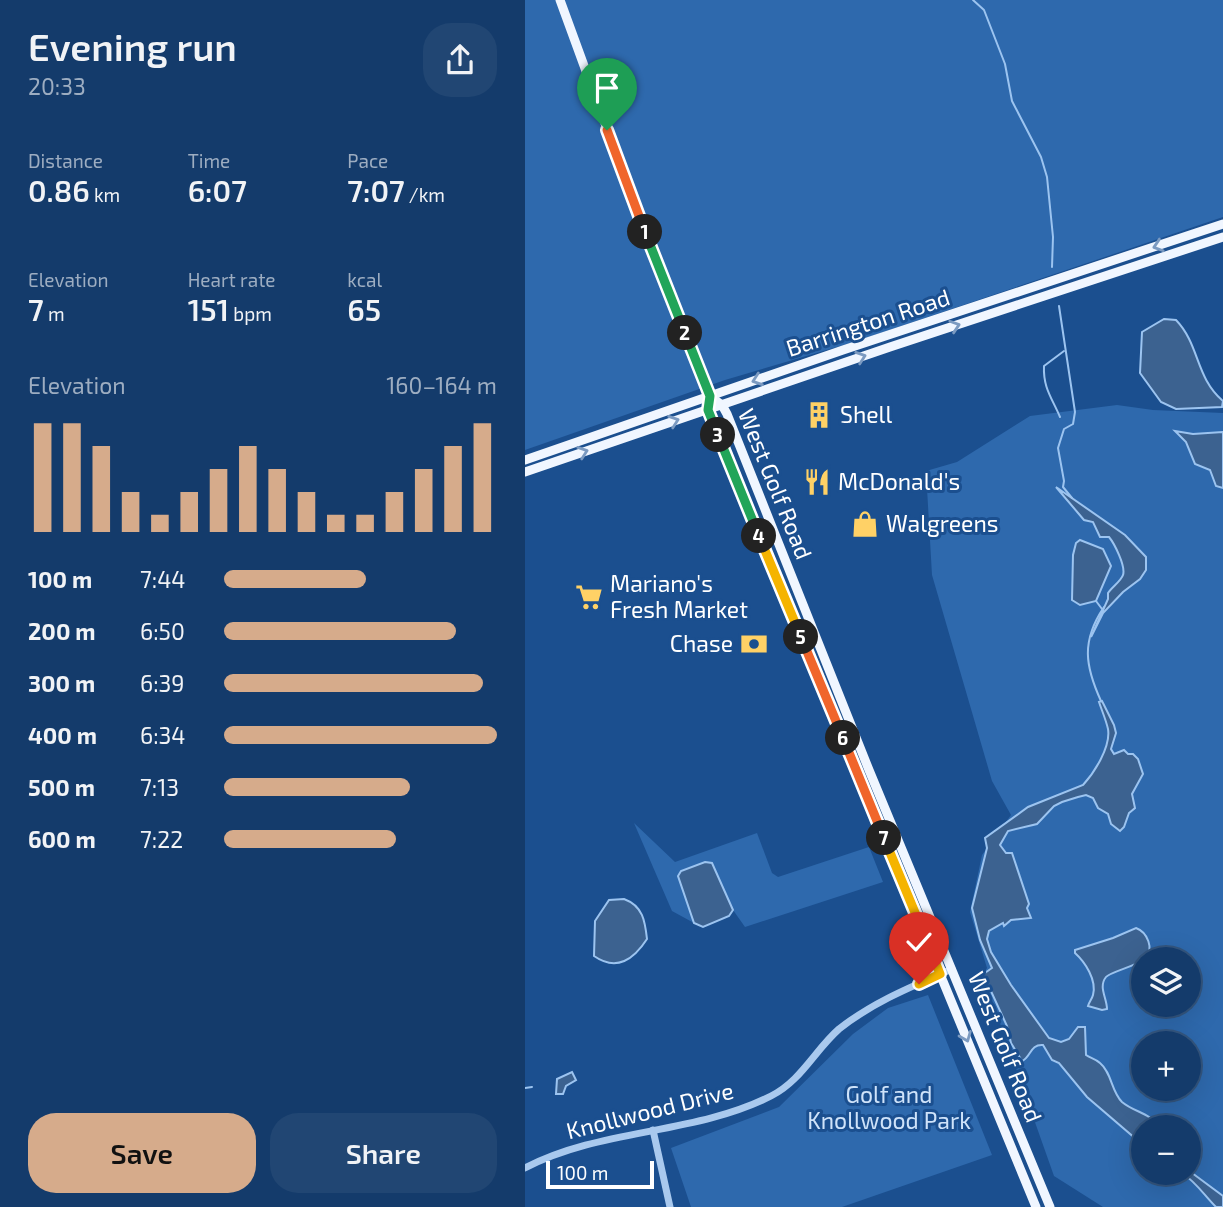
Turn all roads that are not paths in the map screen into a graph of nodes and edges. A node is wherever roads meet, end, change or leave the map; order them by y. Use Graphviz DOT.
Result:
graph roads {
  1 [pos="560,0"];
  2 [pos="1223,224"];
  3 [pos="1223,237"];
  4 [pos="710,396"];
  5 [pos="722,405"];
  6 [pos="708,410"];
  7 [pos="525,460"];
  8 [pos="525,472"];
  9 [pos="952,969"];
  10 [pos="940,974"];
  11 [pos="653,1130"];
  12 [pos="525,1168"];
  13 [pos="670,1207"];
  14 [pos="1036,1207"];
  15 [pos="1050,1207"];
  1 -- 4 [label="main road"];
  2 -- 4 [label="main road, Barrington Road, one-way"];
  5 -- 3 [label="main road, Barrington Road, one-way"];
  4 -- 5 [label="main road, West Golf Road"];
  4 -- 6 [label="main road, West Golf Road"];
  4 -- 7 [label="main road, Barrington Road"];
  5 -- 6 [label="main road, Barrington Road"];
  5 -- 9 [label="main road, West Golf Road"];
  8 -- 6 [label="main road, Barrington Road, one-way"];
  6 -- 10 [label="main road, West Golf Road"];
  9 -- 10 [label="street, Knollwood Drive"];
  9 -- 15 [label="main road, West Golf Road"];
  10 -- 11 [label="street, Knollwood Drive"];
  10 -- 14 [label="main road, West Golf Road, one-way"];
  11 -- 12 [label="street, Knollwood Drive"];
  11 -- 13 [label="street"];
}
